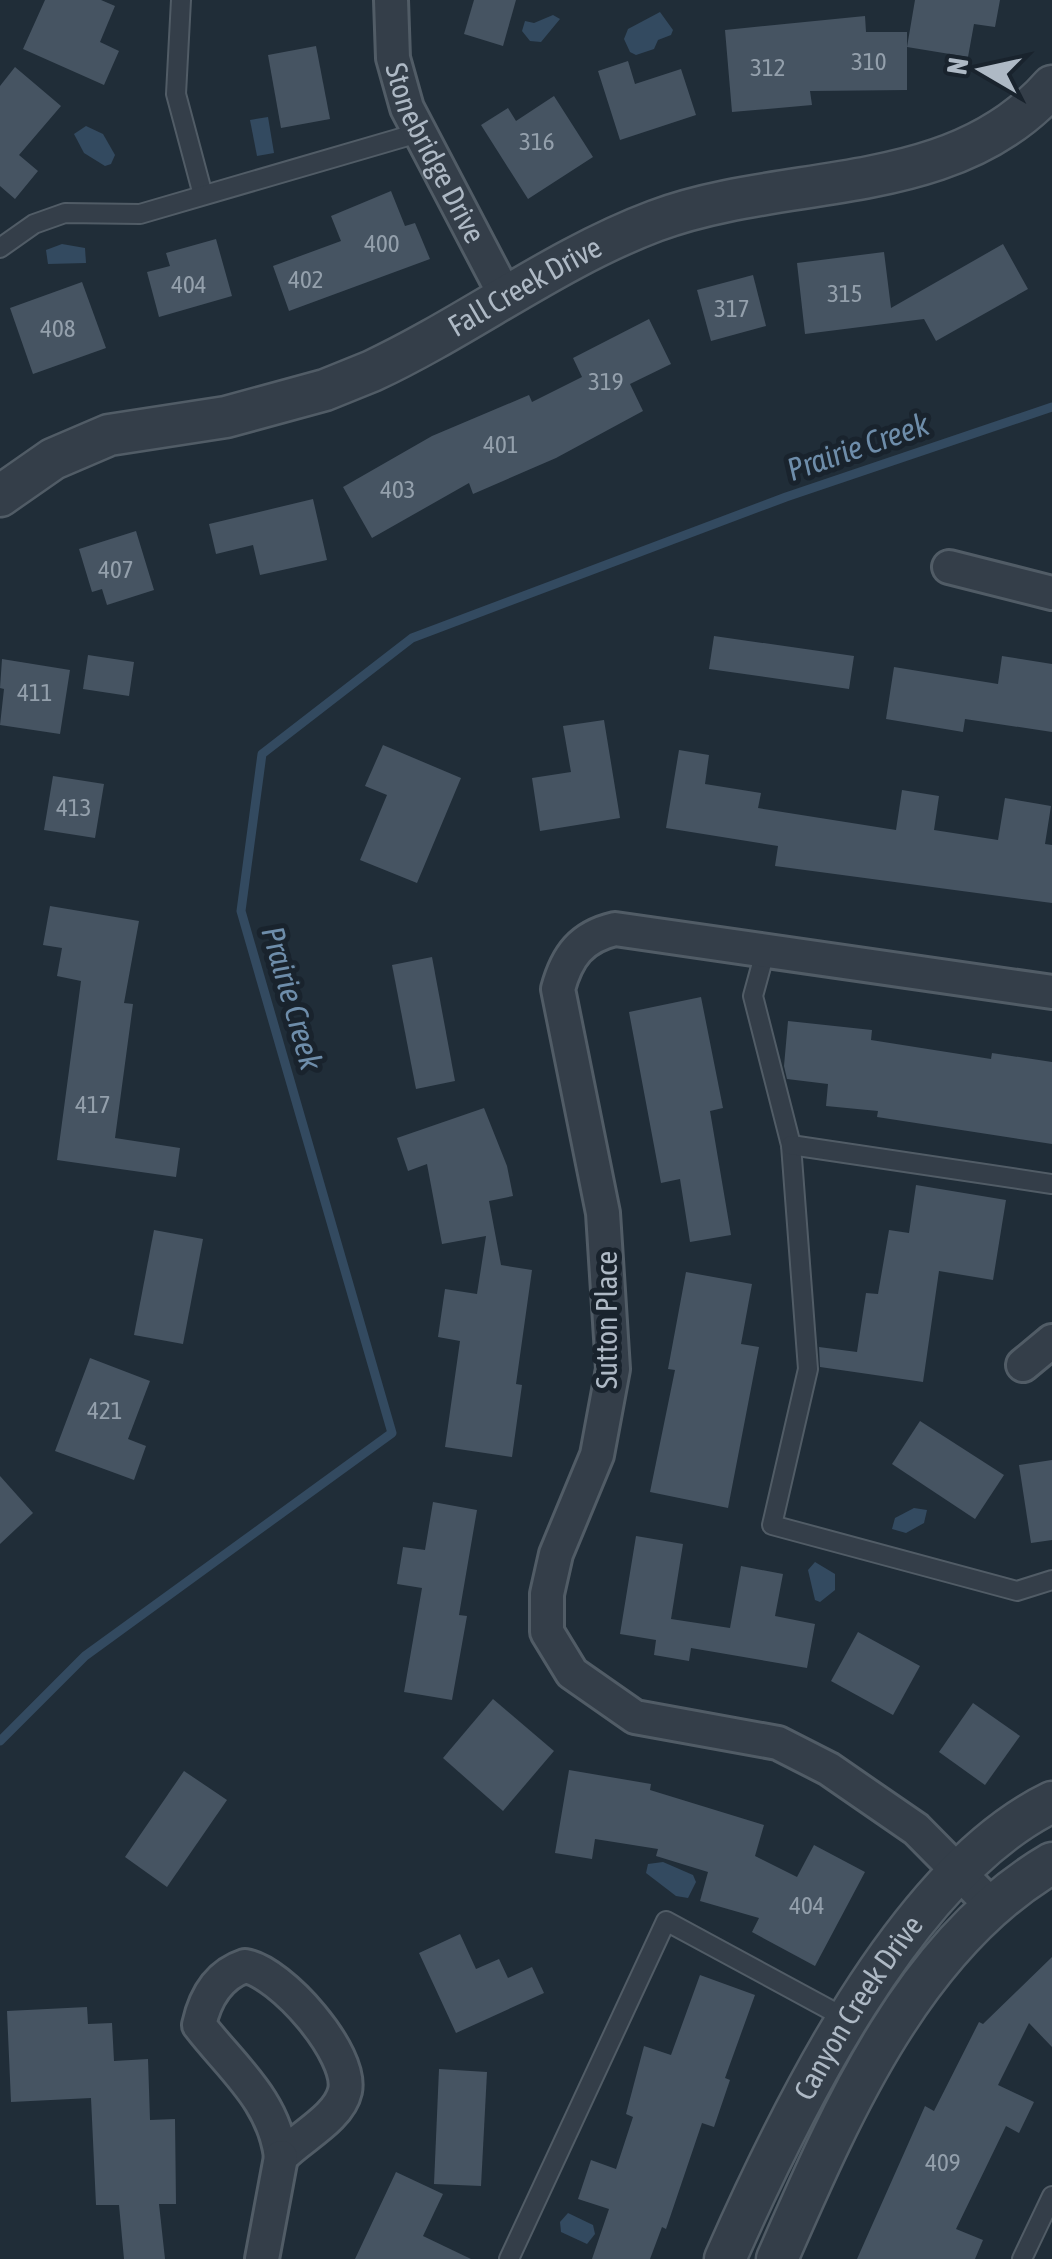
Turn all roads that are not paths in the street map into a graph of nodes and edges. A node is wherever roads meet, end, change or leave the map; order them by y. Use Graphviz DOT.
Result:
graph roads {
  1 [pos="181,0"];
  2 [pos="391,0"];
  3 [pos="1052,86"];
  4 [pos="418,132"];
  5 [pos="203,195"];
  6 [pos="0,248"];
  7 [pos="507,299"];
  8 [pos="0,496"];
  9 [pos="949,566"];
  10 [pos="1052,594"];
  11 [pos="764,952"];
  12 [pos="1052,992"];
  13 [pos="790,1145"];
  14 [pos="1052,1184"];
  15 [pos="1052,1340"];
  16 [pos="1022,1365"];
  17 [pos="1052,1580"];
  18 [pos="1052,1802"];
  19 [pos="1052,1863"];
  20 [pos="959,1874"];
  21 [pos="994,1908"];
  22 [pos="848,2019"];
  23 [pos="879,2044"];
  24 [pos="281,2156"];
  25 [pos="1052,2196"];
  26 [pos="262,2259"];
  27 [pos="508,2259"];
  28 [pos="725,2259"];
  29 [pos="777,2259"];
  30 [pos="1022,2259"];
  1 -- 5 [label="lane"];
  2 -- 4 [label="street, Stonebridge Drive"];
  3 -- 7 [label="street, Fall Creek Drive"];
  4 -- 5 [label="lane"];
  4 -- 7 [label="street, Stonebridge Drive"];
  5 -- 6 [label="lane"];
  7 -- 8 [label="street, Fall Creek Drive"];
  9 -- 10 [label="street"];
  11 -- 12 [label="street, Sutton Place"];
  11 -- 13 [label="lane"];
  11 -- 20 [label="street, Sutton Place"];
  13 -- 14 [label="lane"];
  13 -- 17 [label="lane"];
  15 -- 16 [label="street"];
  18 -- 20 [label="street, Canyon Creek Drive"];
  19 -- 21 [label="street, Canyon Creek Drive"];
  20 -- 21 [label="street, Sutton Place"];
  20 -- 22 [label="street, Canyon Creek Drive"];
  21 -- 23 [label="street, Canyon Creek Drive"];
  22 -- 23 [label="lane"];
  22 -- 27 [label="lane"];
  22 -- 28 [label="street, Canyon Creek Drive"];
  23 -- 29 [label="street, Canyon Creek Drive"];
  24 -- 24 [label="street"];
  24 -- 26 [label="street"];
  25 -- 30 [label="lane"];
}
